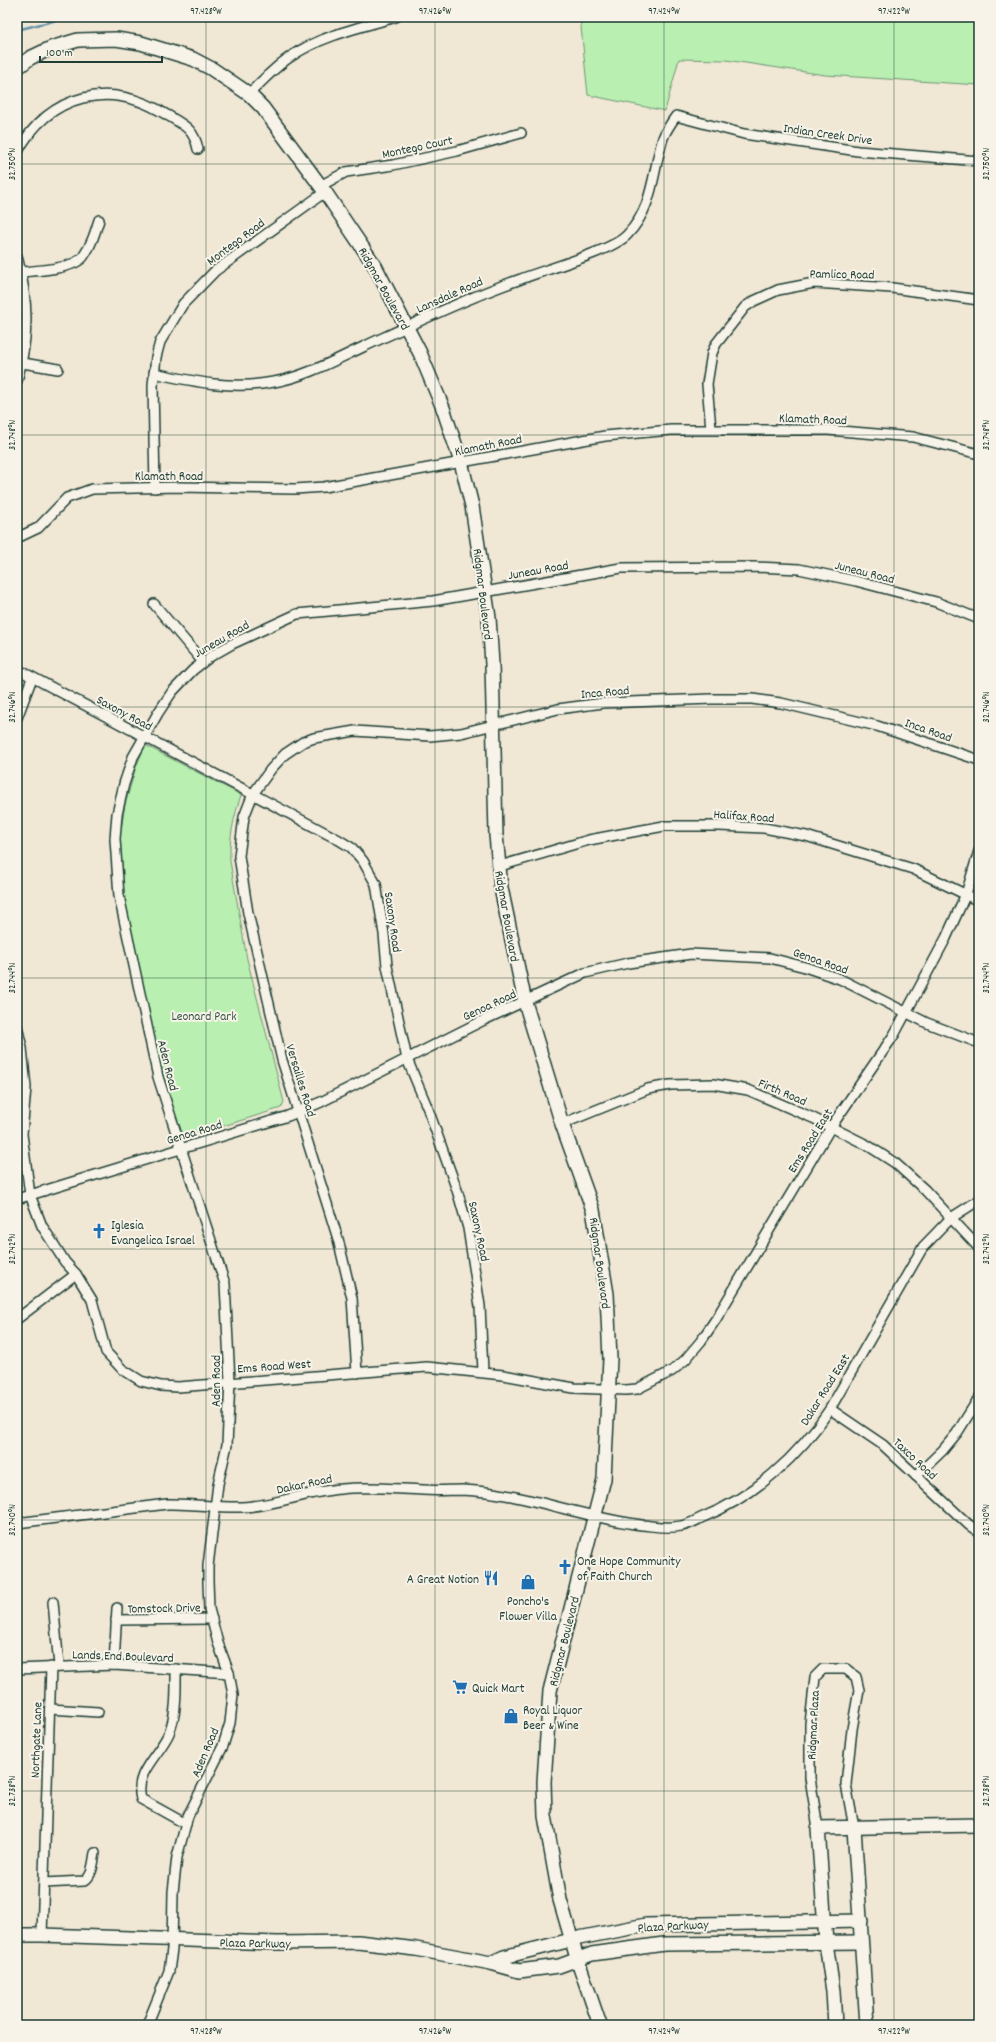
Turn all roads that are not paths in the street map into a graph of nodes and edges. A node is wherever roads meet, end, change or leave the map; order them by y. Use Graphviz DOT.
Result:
graph roads {
  1 [pos="396,17"];
  2 [pos="17,68"];
  3 [pos="249,94"];
  4 [pos="676,116"];
  5 [pos="521,133"];
  6 [pos="198,149"];
  7 [pos="17,153"];
  8 [pos="979,161"];
  9 [pos="323,189"];
  10 [pos="99,220"];
  11 [pos="17,256"];
  12 [pos="21,272"];
  13 [pos="979,300"];
  14 [pos="407,327"];
  15 [pos="19,363"];
  16 [pos="58,369"];
  17 [pos="154,373"];
  18 [pos="17,381"];
  19 [pos="710,429"];
  20 [pos="979,454"];
  21 [pos="461,462"];
  22 [pos="155,488"];
  23 [pos="17,538"];
  24 [pos="485,592"];
  25 [pos="154,604"];
  26 [pos="979,619"];
  27 [pos="203,662"];
  28 [pos="17,669"];
  29 [pos="32,678"];
  30 [pos="17,718"];
  31 [pos="493,724"];
  32 [pos="145,737"];
  33 [pos="979,760"];
  34 [pos="253,794"];
  35 [pos="979,851"];
  36 [pos="500,866"];
  37 [pos="966,894"];
  38 [pos="979,901"];
  39 [pos="524,1002"];
  40 [pos="906,1013"];
  41 [pos="17,1026"];
  42 [pos="979,1043"];
  43 [pos="407,1059"];
  44 [pos="298,1112"];
  45 [pos="562,1124"];
  46 [pos="831,1127"];
  47 [pos="180,1148"];
  48 [pos="30,1195"];
  49 [pos="17,1199"];
  50 [pos="979,1200"];
  51 [pos="951,1218"];
  52 [pos="979,1248"];
  53 [pos="76,1274"];
  54 [pos="17,1319"];
  55 [pos="357,1372"];
  56 [pos="483,1372"];
  57 [pos="230,1382"];
  58 [pos="609,1390"];
  59 [pos="979,1398"];
  60 [pos="830,1409"];
  61 [pos="916,1476"];
  62 [pos="216,1505"];
  63 [pos="595,1516"];
  64 [pos="17,1523"];
  65 [pos="979,1532"];
  66 [pos="53,1602"];
  67 [pos="117,1608"];
  68 [pos="212,1619"];
  69 [pos="116,1620"];
  70 [pos="114,1665"];
  71 [pos="55,1666"];
  72 [pos="17,1669"];
  73 [pos="176,1669"];
  74 [pos="229,1673"];
  75 [pos="50,1709"];
  76 [pos="98,1712"];
  77 [pos="186,1824"];
  78 [pos="979,1825"];
  79 [pos="818,1828"];
  80 [pos="854,1828"];
  81 [pos="95,1854"];
  82 [pos="44,1883"];
  83 [pos="824,1921"];
  84 [pos="860,1921"];
  85 [pos="695,1924"];
  86 [pos="17,1935"];
  87 [pos="42,1935"];
  88 [pos="173,1940"];
  89 [pos="572,1940"];
  90 [pos="861,1942"];
  91 [pos="826,1943"];
  92 [pos="695,1944"];
  93 [pos="577,1958"];
  94 [pos="491,1963"];
  95 [pos="148,2025"];
  96 [pos="600,2025"];
  97 [pos="835,2025"];
  98 [pos="867,2025"];
  1 -- 3 [label="street"];
  2 -- 3 [label="street, Ridgmar Boulevard"];
  3 -- 9 [label="street, Ridgmar Boulevard"];
  4 -- 8 [label="street, Indian Creek Drive"];
  4 -- 14 [label="street, Lansdale Road"];
  5 -- 9 [label="street, Montego Court"];
  6 -- 7 [label="street"];
  9 -- 14 [label="street, Ridgmar Boulevard"];
  9 -- 17 [label="street, Montego Road"];
  10 -- 12 [label="street"];
  11 -- 12 [label="street"];
  12 -- 15 [label="street"];
  13 -- 19 [label="street, Pamlico Road"];
  14 -- 17 [label="street, Lansdale Road"];
  14 -- 21 [label="street, Ridgmar Boulevard"];
  15 -- 16 [label="street"];
  15 -- 18 [label="street"];
  17 -- 22 [label="street, Montego Road"];
  19 -- 20 [label="street, Klamath Road"];
  19 -- 21 [label="street, Klamath Road"];
  21 -- 22 [label="street, Klamath Road"];
  21 -- 24 [label="street, Ridgmar Boulevard"];
  22 -- 23 [label="street, Klamath Road"];
  24 -- 26 [label="street, Juneau Road"];
  24 -- 27 [label="street, Juneau Road"];
  24 -- 31 [label="street, Ridgmar Boulevard"];
  25 -- 27 [label="street"];
  27 -- 32 [label="street, Juneau Road"];
  28 -- 29 [label="street, Saxony Road"];
  29 -- 30 [label="street"];
  29 -- 32 [label="street, Saxony Road"];
  31 -- 33 [label="street, Inca Road"];
  31 -- 34 [label="street, Inca Road"];
  31 -- 36 [label="street, Ridgmar Boulevard"];
  32 -- 34 [label="street, Saxony Road"];
  32 -- 47 [label="street, Aden Road"];
  34 -- 43 [label="street, Saxony Road"];
  34 -- 44 [label="street, Versailles Road"];
  35 -- 37 [label="street, Ems Road East"];
  36 -- 37 [label="street, Halifax Road"];
  36 -- 39 [label="street, Ridgmar Boulevard"];
  37 -- 38 [label="street, Halifax Road"];
  37 -- 40 [label="street, Ems Road East"];
  39 -- 40 [label="street, Genoa Road"];
  39 -- 43 [label="street, Genoa Road"];
  39 -- 45 [label="street, Ridgmar Boulevard"];
  40 -- 42 [label="street, Genoa Road"];
  40 -- 46 [label="street, Ems Road East"];
  41 -- 48 [label="street, Ems Road West"];
  43 -- 44 [label="street, Genoa Road"];
  43 -- 56 [label="street, Saxony Road"];
  44 -- 47 [label="street, Genoa Road"];
  44 -- 55 [label="street, Versailles Road"];
  45 -- 46 [label="street, Firth Road"];
  45 -- 58 [label="street, Ridgmar Boulevard"];
  46 -- 51 [label="street, Firth Road"];
  46 -- 58 [label="street, Ems Road East"];
  47 -- 48 [label="street, Genoa Road"];
  47 -- 57 [label="street, Aden Road"];
  48 -- 49 [label="street, Genoa Road"];
  48 -- 53 [label="street, Ems Road West"];
  50 -- 51 [label="street, Dakar Road East"];
  51 -- 52 [label="street, Firth Road"];
  51 -- 60 [label="street, Dakar Road East"];
  53 -- 54 [label="street"];
  53 -- 57 [label="street, Ems Road West"];
  55 -- 56 [label="street, Ems Road West"];
  55 -- 57 [label="street, Ems Road West"];
  56 -- 58 [label="street, Ems Road West"];
  57 -- 62 [label="street, Aden Road"];
  58 -- 63 [label="street, Ridgmar Boulevard"];
  59 -- 61 [label="street"];
  60 -- 61 [label="street, Taxco Road"];
  60 -- 63 [label="street, Dakar Road East"];
  61 -- 65 [label="street, Taxco Road"];
  62 -- 63 [label="street, Dakar Road"];
  62 -- 64 [label="street, Dakar Road"];
  62 -- 68 [label="street, Aden Road"];
  63 -- 89 [label="street, Ridgmar Boulevard"];
  66 -- 71 [label="street, Northgate Lane"];
  67 -- 69 [label="street"];
  68 -- 69 [label="street, Tomstock Drive"];
  68 -- 74 [label="street, Aden Road"];
  69 -- 70 [label="street"];
  70 -- 71 [label="street, Lands End Boulevard"];
  70 -- 73 [label="street, Lands End Boulevard"];
  71 -- 72 [label="street, Lands End Boulevard"];
  71 -- 75 [label="street, Northgate Lane"];
  73 -- 74 [label="street, Lands End Boulevard"];
  73 -- 77 [label="street"];
  74 -- 77 [label="street, Aden Road"];
  75 -- 76 [label="street"];
  75 -- 82 [label="street, Northgate Lane"];
  77 -- 88 [label="street, Aden Road"];
  78 -- 80 [label="street"];
  79 -- 80 [label="street"];
  79 -- 80 [label="street, Ridgmar Plaza"];
  79 -- 83 [label="street, Ridgmar Plaza"];
  80 -- 84 [label="street, Ridgmar Plaza"];
  81 -- 82 [label="street"];
  82 -- 87 [label="street, Northgate Lane"];
  83 -- 84 [label="street, Plaza Parkway"];
  83 -- 85 [label="street, Plaza Parkway"];
  83 -- 91 [label="street, Ridgmar Plaza"];
  84 -- 90 [label="street, Ridgmar Plaza"];
  85 -- 89 [label="street, Plaza Parkway"];
  85 -- 92 [label="street"];
  86 -- 87 [label="street, Plaza Parkway"];
  87 -- 88 [label="street, Plaza Parkway"];
  88 -- 94 [label="street, Plaza Parkway"];
  88 -- 95 [label="street, Aden Road"];
  89 -- 93 [label="street, Ridgmar Boulevard"];
  89 -- 94 [label="street, Plaza Parkway"];
  90 -- 91 [label="street, Plaza Parkway"];
  90 -- 98 [label="street, Ridgmar Plaza"];
  91 -- 92 [label="street, Plaza Parkway"];
  91 -- 97 [label="street, Ridgmar Plaza"];
  92 -- 93 [label="street, Plaza Parkway"];
  93 -- 94 [label="street, Plaza Parkway"];
  93 -- 96 [label="street, Ridgmar Boulevard"];
}
